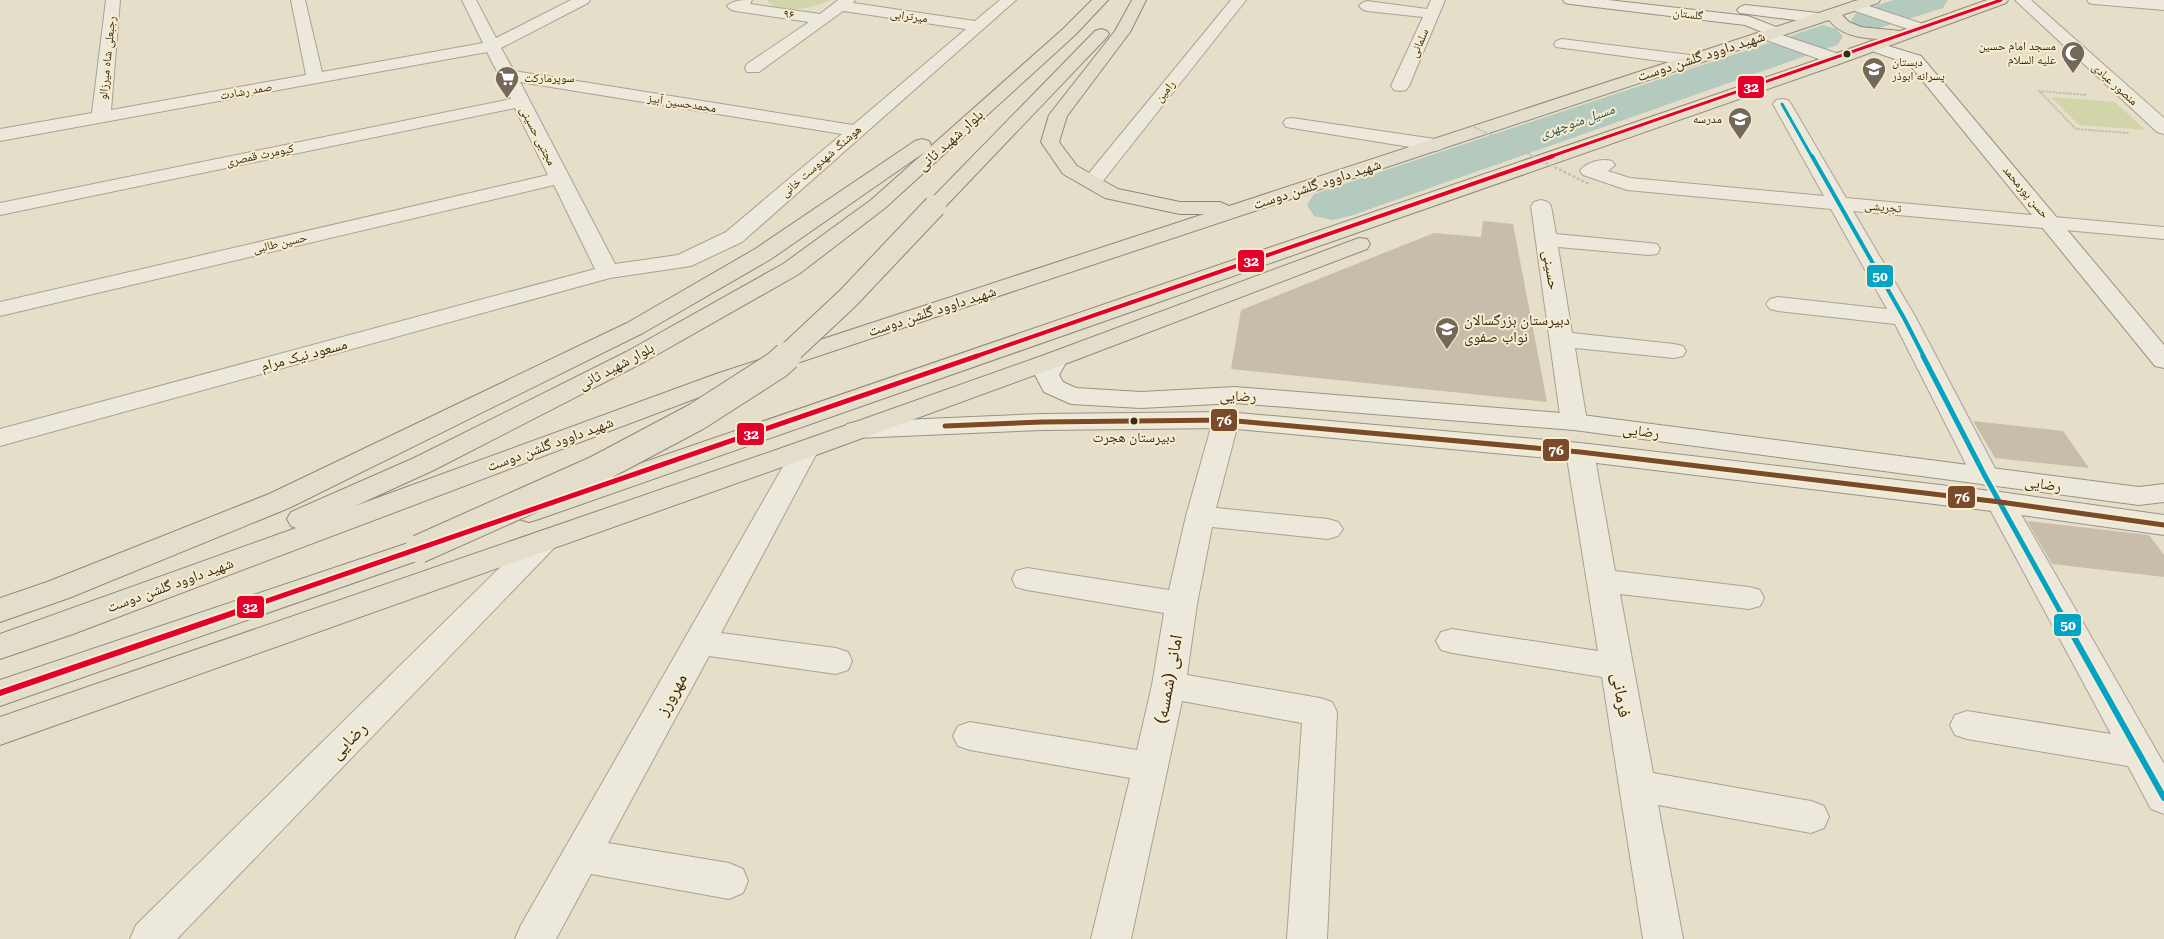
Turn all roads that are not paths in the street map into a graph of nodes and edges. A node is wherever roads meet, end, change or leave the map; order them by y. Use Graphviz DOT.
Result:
graph roads {
  1 [pos="114,0"];
  2 [pos="298,0"];
  3 [pos="469,0"];
  4 [pos="583,0"];
  5 [pos="745,0"];
  6 [pos="1009,0"];
  7 [pos="1101,0"];
  8 [pos="1135,0"];
  9 [pos="1139,0"];
  10 [pos="1239,0"];
  11 [pos="1570,0"];
  12 [pos="1660,0"];
  13 [pos="1873,0"];
  14 [pos="2001,0"];
  15 [pos="2022,0"];
  16 [pos="2094,0"];
  17 [pos="844,3"];
  18 [pos="2164,5"];
  19 [pos="1367,6"];
  20 [pos="1854,6"];
  21 [pos="1435,7"];
  22 [pos="1761,12"];
  23 [pos="1833,13"];
  24 [pos="1818,18"];
  25 [pos="823,19"];
  26 [pos="1748,21"];
  27 [pos="978,26"];
  28 [pos="1920,28"];
  29 [pos="1777,31"];
  30 [pos="1904,34"];
  31 [pos="492,46"];
  32 [pos="1865,48"];
  33 [pos="1836,59"];
  34 [pos="1690,60"];
  35 [pos="753,68"];
  36 [pos="1664,69"];
  37 [pos="507,75"];
  38 [pos="315,78"];
  39 [pos="1017,78"];
  40 [pos="1768,82"];
  41 [pos="1400,86"];
  42 [pos="521,102"];
  43 [pos="1782,104"];
  44 [pos="101,117"];
  45 [pos="1292,123"];
  46 [pos="2164,128"];
  47 [pos="856,131"];
  48 [pos="0,135"];
  49 [pos="1435,145"];
  50 [pos="1605,166"];
  51 [pos="560,178"];
  52 [pos="1092,182"];
  53 [pos="1839,203"];
  54 [pos="1541,206"];
  55 [pos="1245,208"];
  56 [pos="0,209"];
  57 [pos="2051,222"];
  58 [pos="2164,233"];
  59 [pos="1546,239"];
  60 [pos="1649,249"];
  61 [pos="608,272"];
  62 [pos="1778,304"];
  63 [pos="0,309"];
  64 [pos="1904,318"];
  65 [pos="1562,339"];
  66 [pos="1674,351"];
  67 [pos="1056,359"];
  68 [pos="2164,360"];
  69 [pos="1231,407"];
  70 [pos="856,430"];
  71 [pos="1577,437"];
  72 [pos="0,438"];
  73 [pos="806,450"];
  74 [pos="1993,489"];
  75 [pos="2152,495"];
  76 [pos="1200,516"];
  77 [pos="2162,524"];
  78 [pos="1328,530"];
  79 [pos="545,540"];
  80 [pos="420,549"];
  81 [pos="1027,579"];
  82 [pos="1602,580"];
  83 [pos="1749,598"];
  84 [pos="1181,604"];
  85 [pos="0,610"];
  86 [pos="62,626"];
  87 [pos="1452,641"];
  88 [pos="700,642"];
  89 [pos="0,647"];
  90 [pos="836,661"];
  91 [pos="1617,667"];
  92 [pos="1168,685"];
  93 [pos="0,692"];
  94 [pos="1967,725"];
  95 [pos="0,730"];
  96 [pos="970,736"];
  97 [pos="2139,753"];
  98 [pos="1150,767"];
  99 [pos="1637,786"];
  100 [pos="2164,798"];
  101 [pos="1811,817"];
  102 [pos="581,855"];
  103 [pos="729,881"];
  104 [pos="150,939"];
  105 [pos="535,939"];
  106 [pos="1111,939"];
  107 [pos="1307,939"];
  108 [pos="1663,939"];
  1 -- 44 [label="street, رجبعلی شاه میرزالو"];
  2 -- 38 [label="street"];
  3 -- 31 [label="street, مجتبی حسینی"];
  4 -- 31 [label="street, صمد رشادت"];
  5 -- 25 [label="street, ۹۶"];
  6 -- 27 [label="street, هوشنگ شهدوست خانی"];
  7 -- 39 [label="main road, بلوار شهید ثانی"];
  8 -- 80 [label="main road, bridge"];
  9 -- 52 [label="main road"];
  10 -- 52 [label="street, رامین"];
  11 -- 26 [label="street, گلستان"];
  12 -- 22 [label="street, گلستان"];
  13 -- 20 [label="main road, شهید داوود گلشن دوست"];
  14 -- 28 [label="main road"];
  15 -- 46 [label="street, منصور عبادی"];
  16 -- 18 [label="street"];
  17 -- 25 [label="street"];
  17 -- 27 [label="street, میرترابی"];
  19 -- 21 [label="street"];
  20 -- 23 [label="main road, شهید داوود گلشن دوست"];
  20 -- 28 [label="street"];
  21 -- 41 [label="street, سلمانی"];
  22 -- 24 [label="street, گلستان"];
  22 -- 26 [label="street"];
  23 -- 24 [label="main road, شهید داوود گلشن دوست"];
  23 -- 30 [label="main road"];
  24 -- 29 [label="main road, شهید داوود گلشن دوست"];
  25 -- 35 [label="street"];
  26 -- 29 [label="street, گلستان"];
  27 -- 47 [label="street, هوشنگ شهدوست خانی"];
  28 -- 30 [label="main road"];
  29 -- 32 [label="main road"];
  29 -- 33 [label="street, گلستان"];
  29 -- 34 [label="main road, شهید داوود گلشن دوست"];
  30 -- 32 [label="main road"];
  31 -- 37 [label="street, مجتبی حسینی"];
  31 -- 38 [label="street, صمد رشادت"];
  32 -- 33 [label="main road"];
  32 -- 57 [label="street, حسن پورمحمد"];
  33 -- 40 [label="main road"];
  34 -- 36 [label="main road, شهید داوود گلشن دوست"];
  34 -- 36 [label="street"];
  36 -- 49 [label="main road, شهید داوود گلشن دوست"];
  37 -- 42 [label="street, مجتبی حسینی"];
  37 -- 47 [label="street, محمدحسین آبیز"];
  38 -- 44 [label="street, صمد رشادت"];
  39 -- 85 [label="main road"];
  39 -- 86 [label="main road, بلوار شهید ثانی"];
  40 -- 67 [label="main road"];
  40 -- 80 [label="main road, bridge"];
  42 -- 51 [label="street, مجتبی حسینی"];
  42 -- 56 [label="street, کیومرث قمصری"];
  43 -- 53 [label="street"];
  44 -- 48 [label="street, صمد رشادت"];
  45 -- 49 [label="street"];
  47 -- 61 [label="street, هوشنگ شهدوست خانی"];
  49 -- 55 [label="main road, شهید داوود گلشن دوست"];
  50 -- 53 [label="street, تجریشی"];
  51 -- 61 [label="street, مجتبی حسینی"];
  51 -- 63 [label="street, حسین طالبی"];
  52 -- 55 [label="main road"];
  53 -- 57 [label="street, تجریشی"];
  53 -- 64 [label="street"];
  54 -- 59 [label="street, حسینی"];
  55 -- 86 [label="main road, شهید داوود گلشن دوست"];
  57 -- 58 [label="street, تجریشی"];
  57 -- 68 [label="street, حسن پورمحمد"];
  59 -- 60 [label="street"];
  59 -- 65 [label="street, حسینی"];
  61 -- 72 [label="street, مسعود نیک مرام"];
  62 -- 64 [label="street"];
  64 -- 74 [label="street"];
  65 -- 66 [label="street"];
  65 -- 71 [label="street, حسینی"];
  67 -- 69 [label="street, رضایی"];
  67 -- 70 [label="main road"];
  69 -- 70 [label="street, رضایی"];
  69 -- 71 [label="street, رضایی"];
  69 -- 76 [label="street, امانی (شمسه)"];
  70 -- 73 [label="main road"];
  71 -- 74 [label="street, رضایی"];
  71 -- 82 [label="street, فرمانی"];
  73 -- 79 [label="main road"];
  73 -- 88 [label="street, مهرورز"];
  74 -- 75 [label="street, رضایی"];
  74 -- 77 [label="street, رضایی"];
  74 -- 97 [label="street"];
  76 -- 78 [label="street"];
  76 -- 84 [label="street, امانی (شمسه)"];
  79 -- 95 [label="main road"];
  79 -- 104 [label="street, رضایی"];
  80 -- 93 [label="main road"];
  81 -- 84 [label="street"];
  82 -- 83 [label="street"];
  82 -- 91 [label="street, فرمانی"];
  84 -- 92 [label="street, امانی (شمسه)"];
  86 -- 89 [label="main road, شهید داوود گلشن دوست"];
  87 -- 91 [label="street"];
  88 -- 90 [label="street"];
  88 -- 102 [label="street, مهرورز"];
  91 -- 99 [label="street, فرمانی"];
  92 -- 98 [label="street, امانی (شمسه)"];
  92 -- 107 [label="street"];
  94 -- 97 [label="street"];
  96 -- 98 [label="street"];
  97 -- 100 [label="street"];
  98 -- 106 [label="street, امانی (شمسه)"];
  99 -- 101 [label="street"];
  99 -- 108 [label="street, فرمانی"];
  102 -- 103 [label="street"];
  102 -- 105 [label="street, مهرورز"];
}
